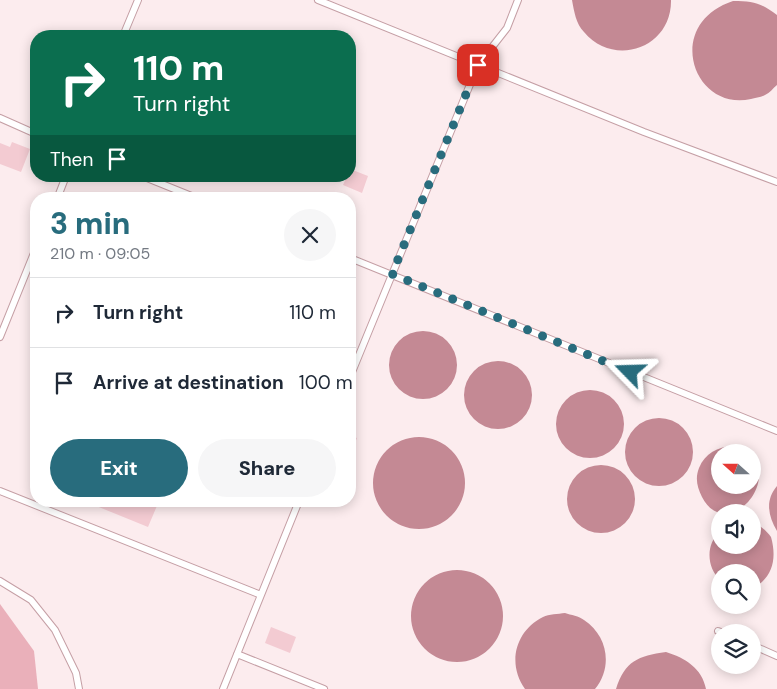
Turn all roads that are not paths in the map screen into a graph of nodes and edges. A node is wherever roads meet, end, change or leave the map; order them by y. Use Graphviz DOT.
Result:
graph roads {
  1 [pos="138,0"];
  2 [pos="318,0"];
  3 [pos="518,0"];
  4 [pos="126,30"];
  5 [pos="478,65"];
  6 [pos="0,118"];
  7 [pos="30,131"];
  8 [pos="157,182"];
  9 [pos="777,182"];
  10 [pos="182,192"];
  11 [pos="356,260"];
  12 [pos="30,263"];
  13 [pos="392,274"];
  14 [pos="0,337"];
  15 [pos="356,362"];
  16 [pos="777,431"];
  17 [pos="0,491"];
  18 [pos="30,503"];
  19 [pos="40,507"];
  20 [pos="298,507"];
  21 [pos="0,581"];
  22 [pos="261,595"];
  23 [pos="761,650"];
  24 [pos="237,654"];
  25 [pos="777,656"];
  26 [pos="79,689"];
  27 [pos="223,689"];
  28 [pos="324,689"];
  1 -- 4 [label="lane"];
  2 -- 5 [label="lane"];
  3 -- 5 [label="lane"];
  5 -- 9 [label="lane"];
  5 -- 13 [label="lane"];
  6 -- 7 [label="lane"];
  8 -- 10 [label="lane"];
  11 -- 13 [label="lane"];
  12 -- 14 [label="lane"];
  13 -- 15 [label="lane"];
  13 -- 16 [label="lane"];
  17 -- 18 [label="lane"];
  19 -- 22 [label="lane"];
  20 -- 22 [label="lane"];
  21 -- 26 [label="lane"];
  22 -- 24 [label="lane"];
  23 -- 25 [label="lane"];
  24 -- 27 [label="lane"];
  24 -- 28 [label="lane"];
}
